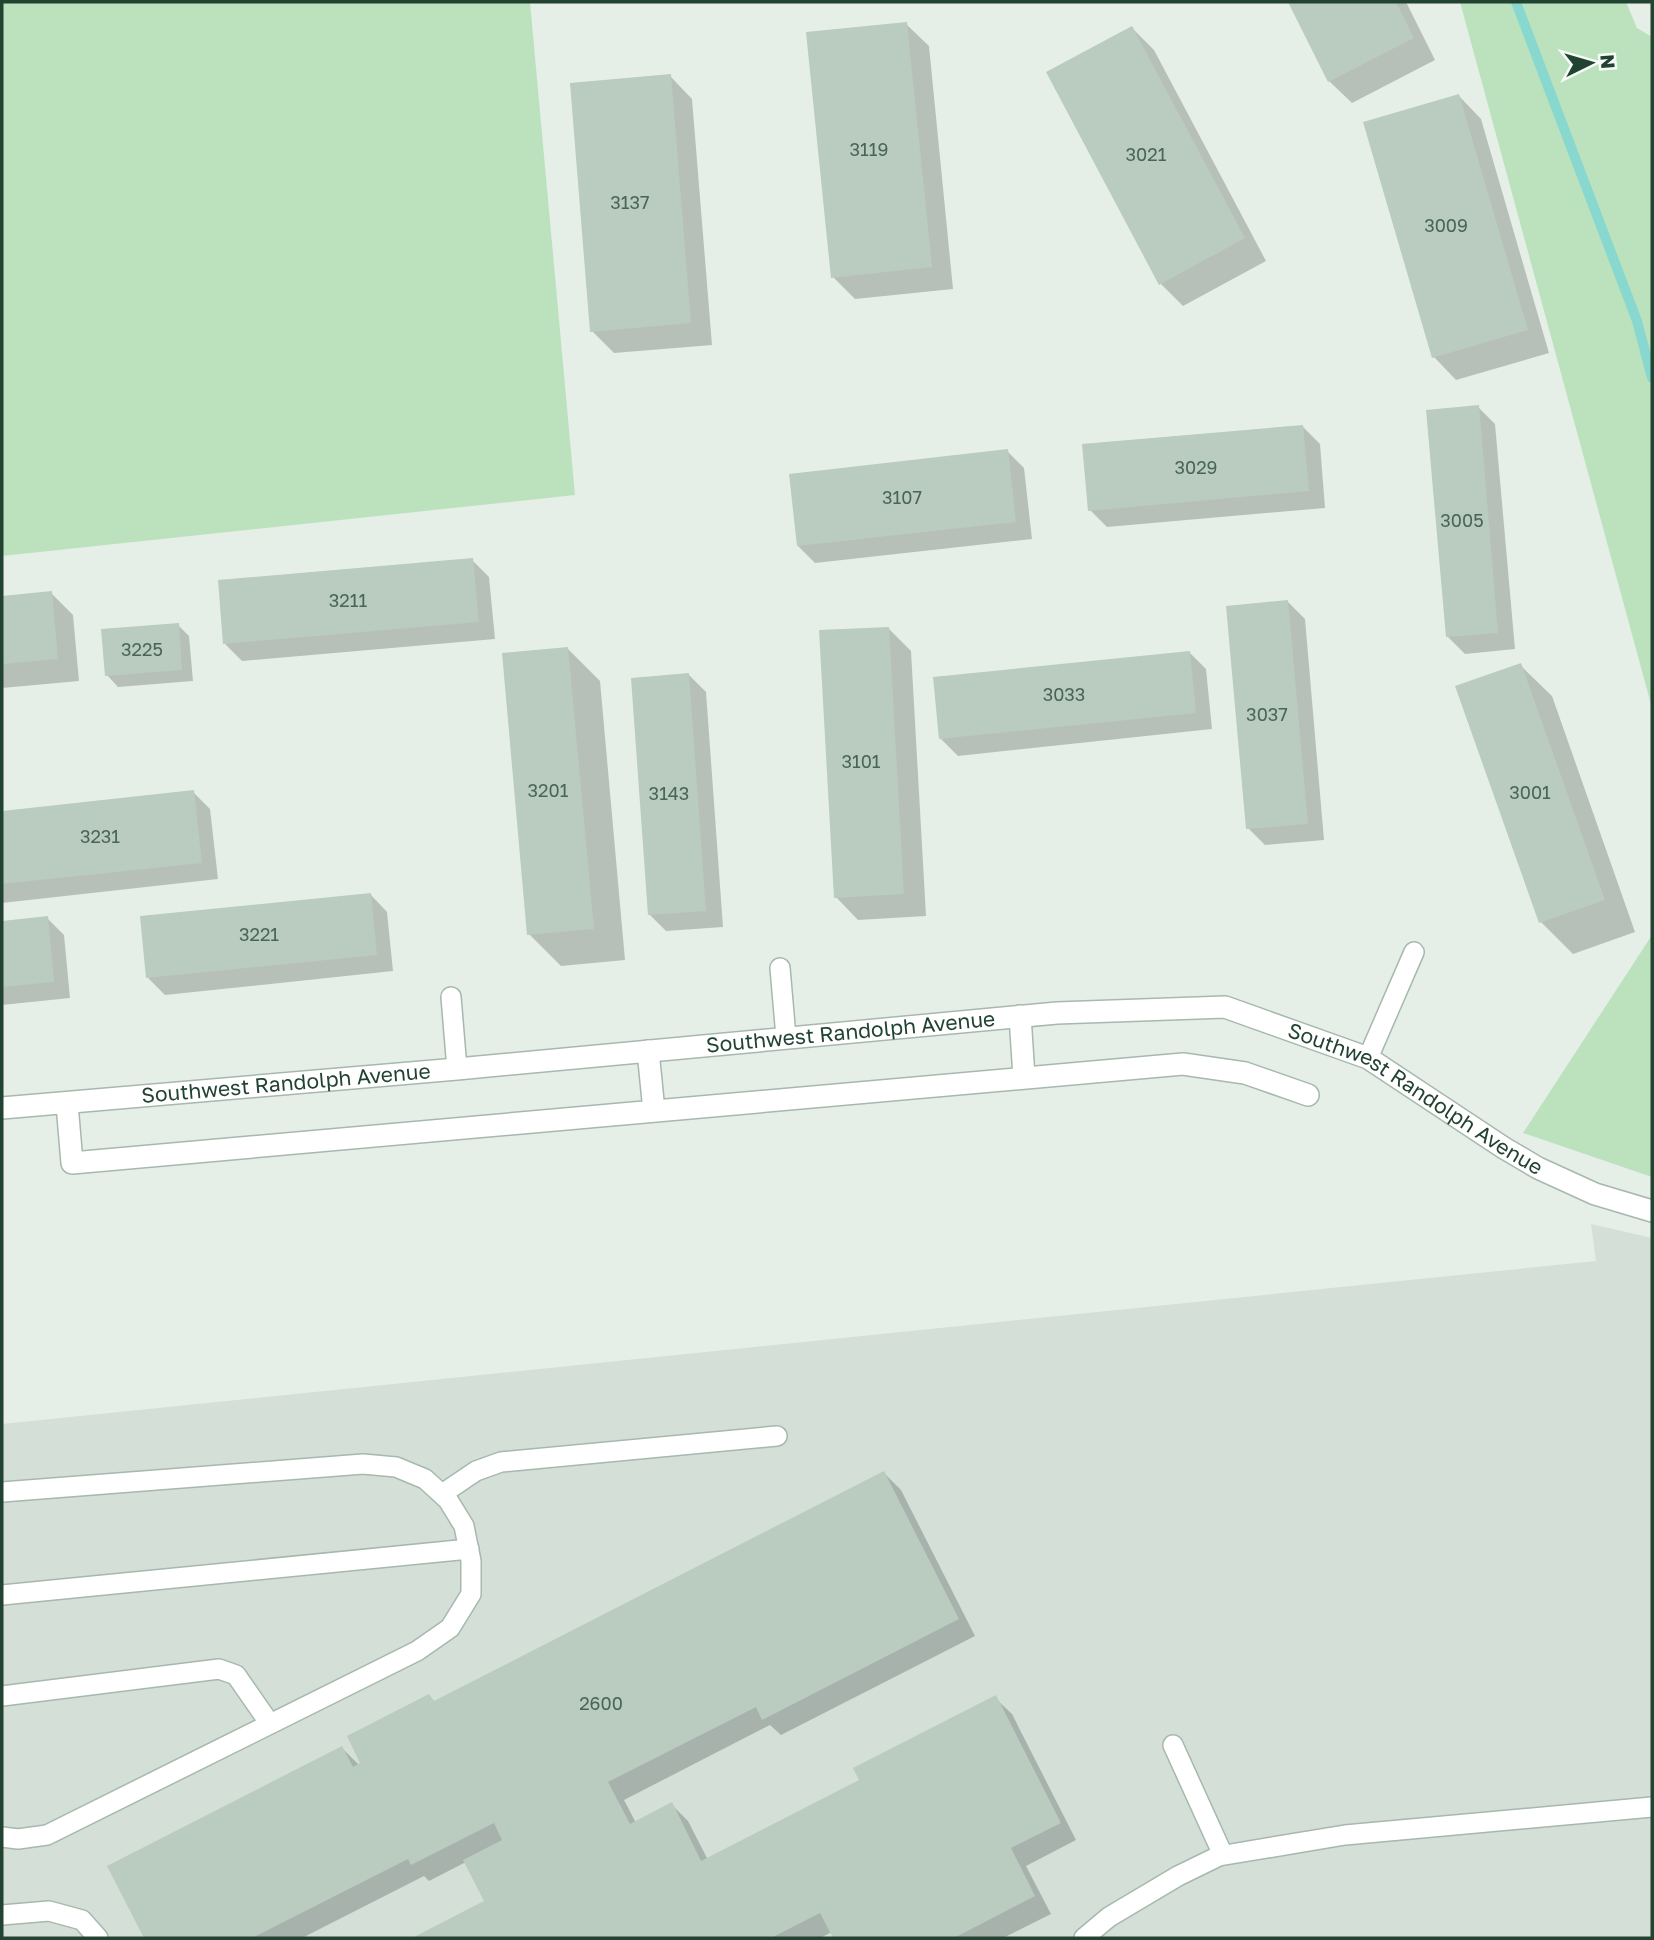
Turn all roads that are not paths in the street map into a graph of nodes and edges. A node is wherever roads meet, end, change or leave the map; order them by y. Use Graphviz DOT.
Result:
graph roads {
  1 [pos="1414,952"];
  2 [pos="780,968"];
  3 [pos="451,997"];
  4 [pos="1020,1016"];
  5 [pos="786,1037"];
  6 [pos="648,1051"];
  7 [pos="1368,1058"];
  8 [pos="457,1069"];
  9 [pos="1024,1077"];
  10 [pos="1308,1095"];
  11 [pos="67,1104"];
  12 [pos="2,1108"];
  13 [pos="654,1111"];
  14 [pos="1652,1211"];
  15 [pos="777,1436"];
  16 [pos="2,1492"];
  17 [pos="442,1494"];
  18 [pos="469,1549"];
  19 [pos="2,1595"];
  20 [pos="2,1696"];
  21 [pos="271,1724"];
  22 [pos="1173,1745"];
  23 [pos="1652,1807"];
  24 [pos="2,1837"];
  25 [pos="1223,1855"];
  26 [pos="2,1916"];
  27 [pos="97,1938"];
  28 [pos="1084,1938"];
  1 -- 7 [label="lane"];
  2 -- 5 [label="lane"];
  3 -- 8 [label="lane"];
  4 -- 5 [label="street, Southwest Randolph Avenue"];
  4 -- 7 [label="street, Southwest Randolph Avenue"];
  4 -- 9 [label="street"];
  5 -- 6 [label="street, Southwest Randolph Avenue"];
  6 -- 8 [label="street, Southwest Randolph Avenue"];
  6 -- 13 [label="street"];
  7 -- 14 [label="street, Southwest Randolph Avenue"];
  8 -- 11 [label="street, Southwest Randolph Avenue"];
  9 -- 10 [label="street"];
  9 -- 13 [label="street"];
  11 -- 12 [label="street, Southwest Randolph Avenue"];
  11 -- 13 [label="street"];
  15 -- 17 [label="lane"];
  16 -- 17 [label="lane"];
  17 -- 18 [label="lane"];
  18 -- 19 [label="lane"];
  18 -- 21 [label="lane"];
  20 -- 21 [label="lane"];
  21 -- 24 [label="lane"];
  22 -- 25 [label="lane"];
  23 -- 25 [label="lane"];
  25 -- 28 [label="lane"];
  26 -- 27 [label="lane"];
}
